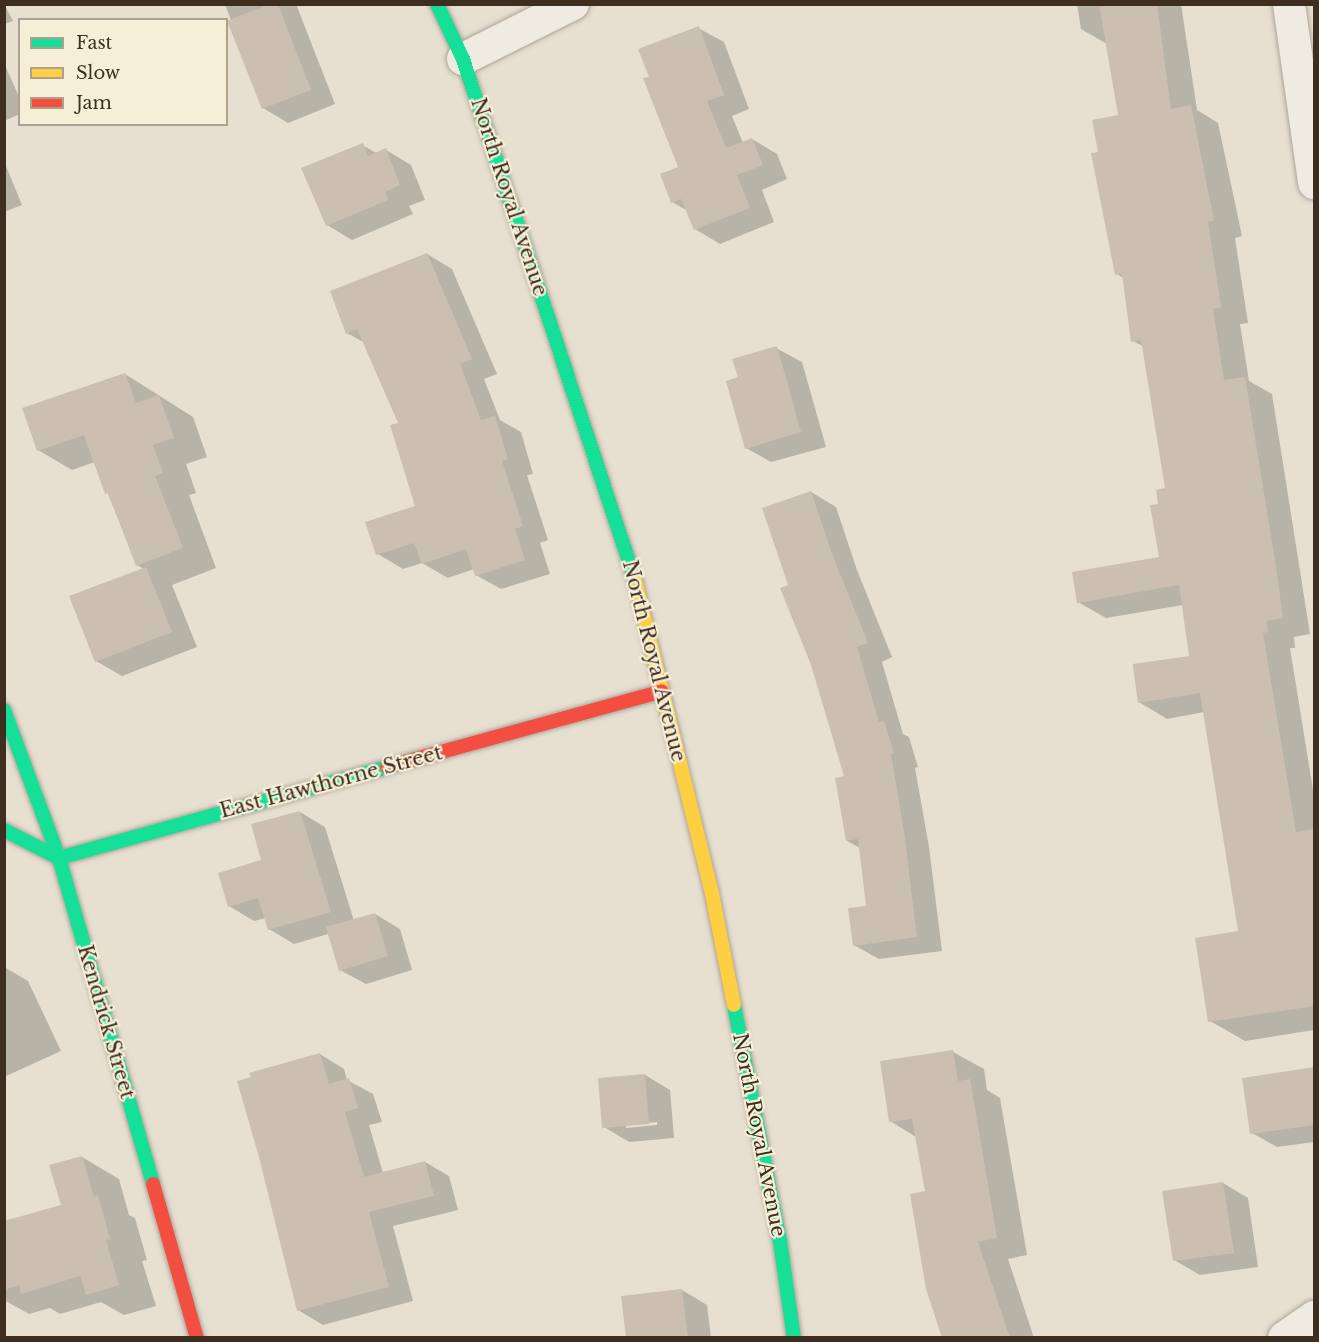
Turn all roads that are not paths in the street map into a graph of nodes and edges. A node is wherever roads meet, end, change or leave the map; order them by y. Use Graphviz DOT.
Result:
graph roads {
  1 [pos="437,4"];
  2 [pos="573,4"];
  3 [pos="1289,4"];
  4 [pos="463,59"];
  5 [pos="1314,183"];
  6 [pos="662,691"];
  7 [pos="4,710"];
  8 [pos="4,830"];
  9 [pos="59,858"];
  10 [pos="1314,1317"];
  11 [pos="197,1338"];
  12 [pos="794,1338"];
  13 [pos="1284,1338"];
  1 -- 4 [label="street, North Royal Avenue"];
  2 -- 4 [label="street"];
  3 -- 5 [label="street"];
  4 -- 6 [label="street, North Royal Avenue"];
  6 -- 9 [label="street, East Hawthorne Street"];
  6 -- 12 [label="street, North Royal Avenue"];
  7 -- 9 [label="street, Kendrick Street"];
  8 -- 9 [label="street"];
  9 -- 11 [label="street, Kendrick Street"];
  10 -- 13 [label="street"];
}
